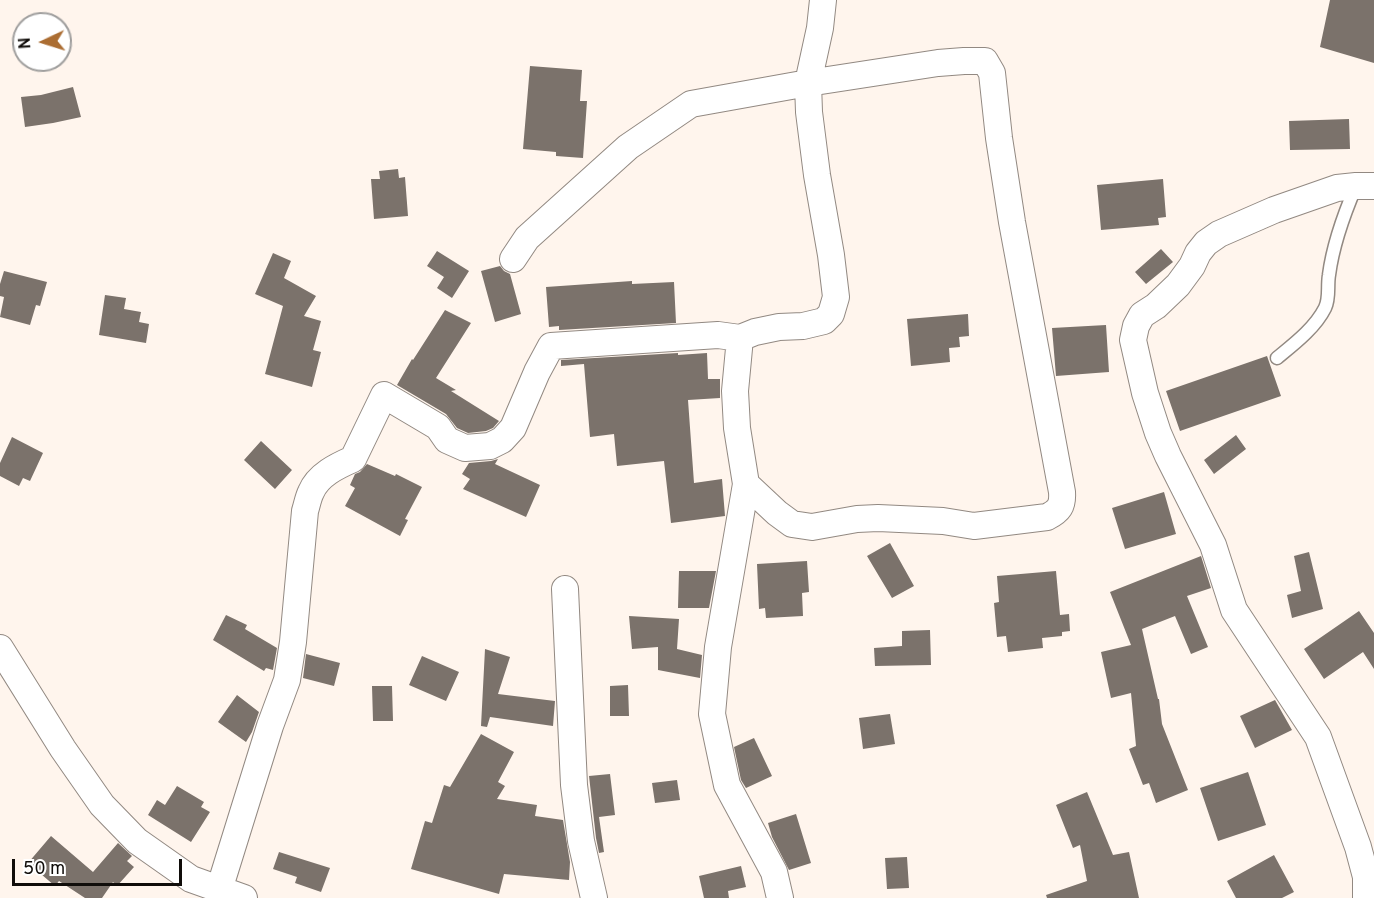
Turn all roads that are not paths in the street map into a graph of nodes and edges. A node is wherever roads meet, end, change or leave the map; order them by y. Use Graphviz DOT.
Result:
graph roads {
  1 [pos="824,0"];
  2 [pos="808,82"];
  3 [pos="1365,186"];
  4 [pos="513,259"];
  5 [pos="740,338"];
  6 [pos="1277,358"];
  7 [pos="746,484"];
  8 [pos="565,589"];
  9 [pos="0,648"];
  10 [pos="219,890"];
  11 [pos="244,898"];
  12 [pos="594,898"];
  13 [pos="780,898"];
  14 [pos="1366,898"];
  1 -- 2 [label="street"];
  2 -- 4 [label="street"];
  2 -- 5 [label="street"];
  2 -- 7 [label="street"];
  3 -- 6 [label="lane"];
  3 -- 14 [label="street"];
  5 -- 7 [label="street"];
  5 -- 10 [label="street"];
  7 -- 13 [label="street"];
  8 -- 12 [label="street"];
  9 -- 10 [label="street"];
  10 -- 11 [label="street"];
}
